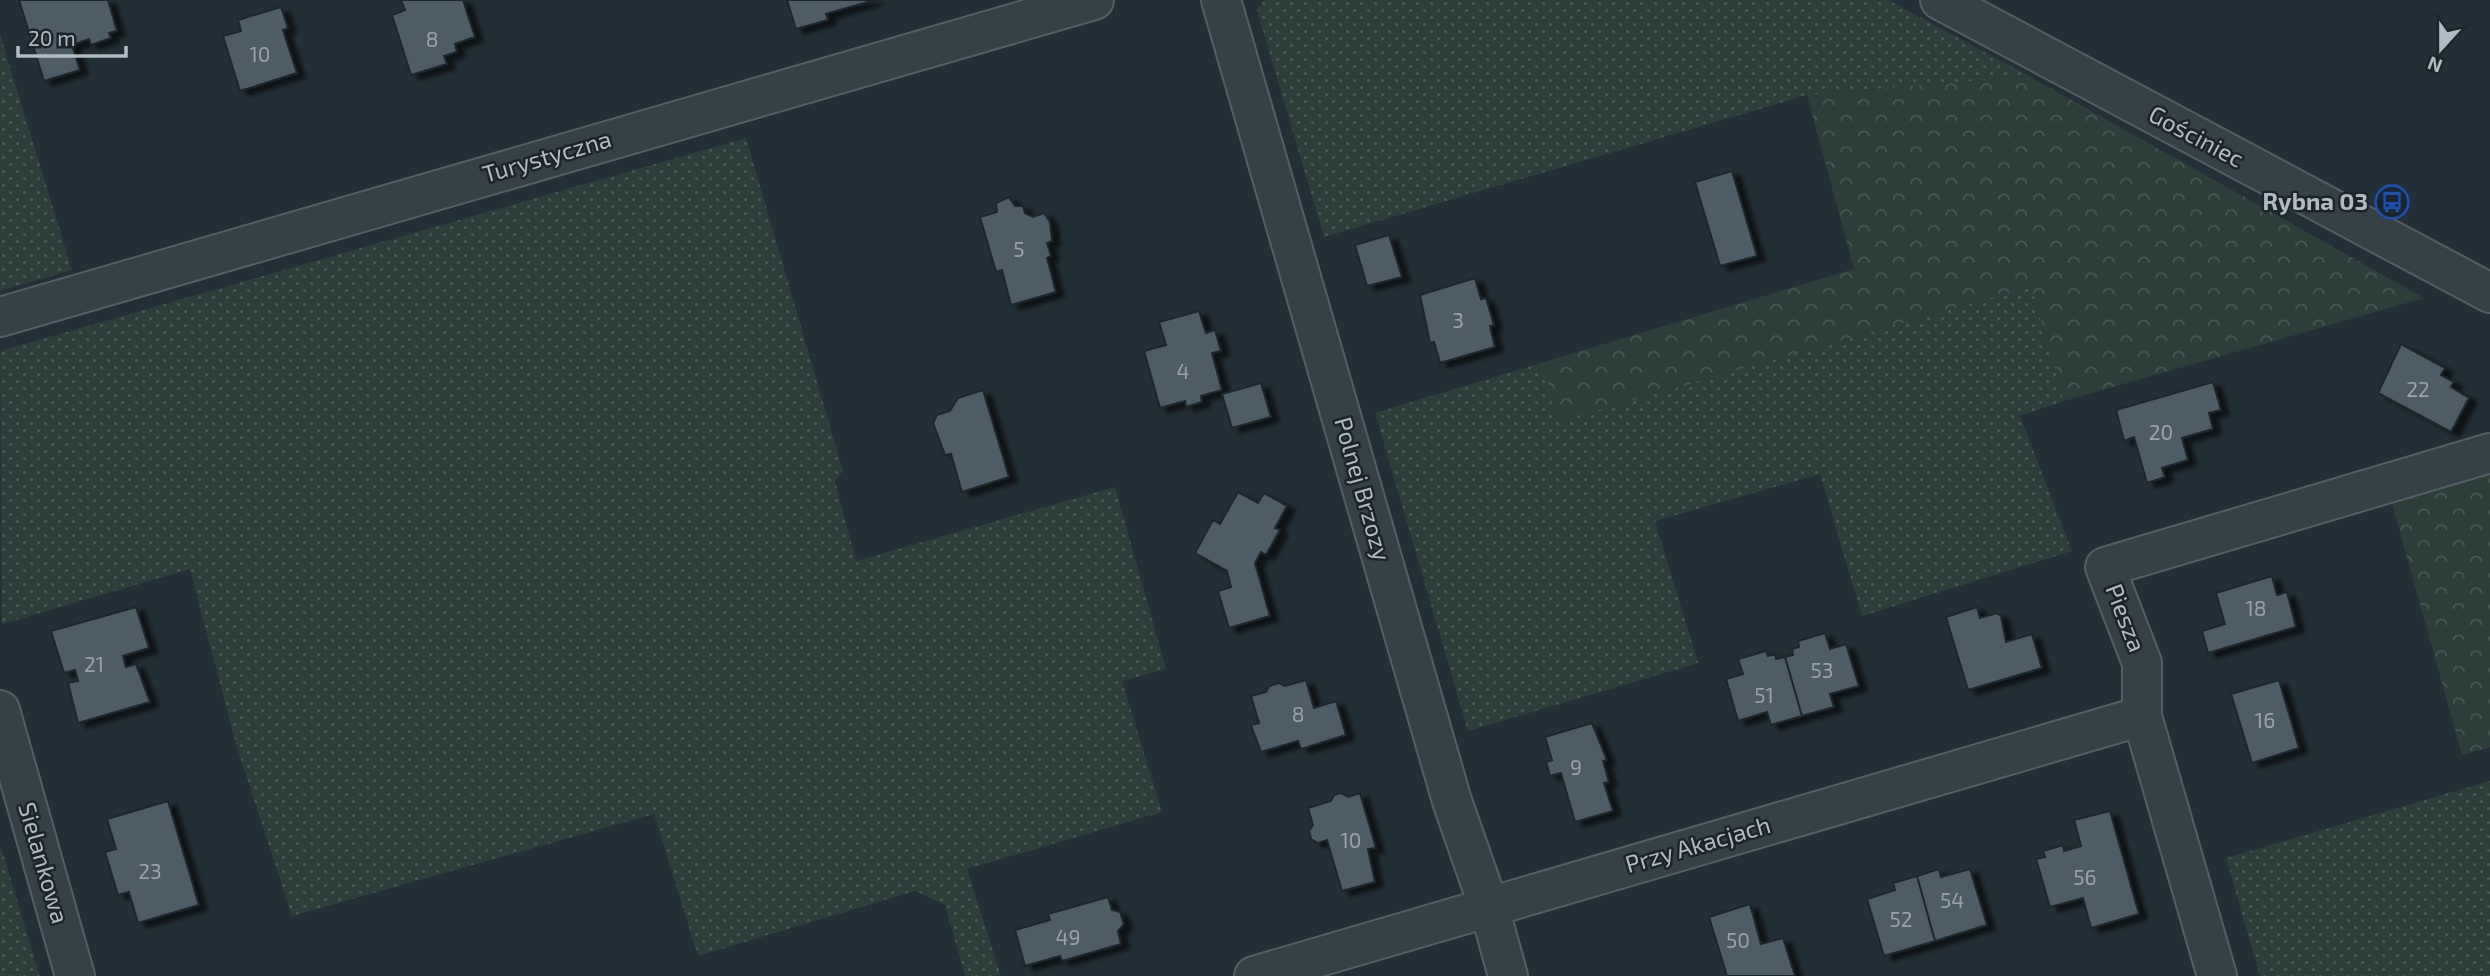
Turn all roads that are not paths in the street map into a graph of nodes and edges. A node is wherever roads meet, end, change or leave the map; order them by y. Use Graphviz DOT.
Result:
graph roads {
  1 [pos="1094,0"];
  2 [pos="1221,0"];
  3 [pos="1940,0"];
  4 [pos="2490,293"];
  5 [pos="0,317"];
  6 [pos="2490,453"];
  7 [pos="0,710"];
  8 [pos="2142,716"];
  9 [pos="1489,907"];
  10 [pos="75,976"];
  11 [pos="1254,976"];
  12 [pos="1508,976"];
  13 [pos="2217,976"];
  1 -- 5 [label="street, Turystyczna"];
  2 -- 9 [label="street, Polnej Brzozy"];
  3 -- 4 [label="street, Gościniec"];
  6 -- 8 [label="street, Piesza"];
  7 -- 10 [label="street, Sielankowa"];
  8 -- 9 [label="street, Przy Akacjach"];
  8 -- 13 [label="street, Piesza"];
  9 -- 11 [label="street, Przy Akacjach"];
  9 -- 12 [label="street, Polnej Brzozy"];
}
